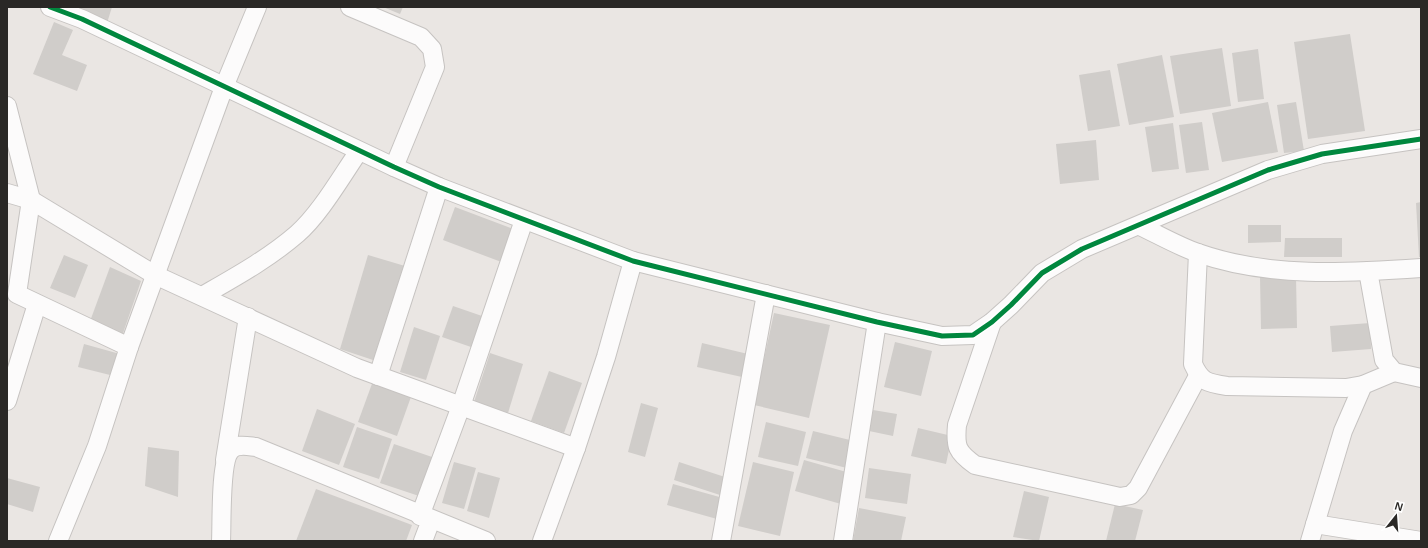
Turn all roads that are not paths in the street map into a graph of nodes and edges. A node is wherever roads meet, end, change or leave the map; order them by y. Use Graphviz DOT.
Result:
graph roads {
  1 [pos="50,7"];
  2 [pos="257,7"];
  3 [pos="350,7"];
  4 [pos="224,87"];
  5 [pos="7,106"];
  6 [pos="1421,139"];
  7 [pos="359,151"];
  8 [pos="394,167"];
  9 [pos="439,187"];
  10 [pos="7,193"];
  11 [pos="31,200"];
  12 [pos="524,220"];
  13 [pos="1140,226"];
  14 [pos="1198,253"];
  15 [pos="633,261"];
  16 [pos="1421,268"];
  17 [pos="1368,271"];
  18 [pos="156,275"];
  19 [pos="12,293"];
  20 [pos="766,294"];
  21 [pos="202,296"];
  22 [pos="37,304"];
  23 [pos="248,317"];
  24 [pos="878,322"];
  25 [pos="992,322"];
  26 [pos="129,347"];
  27 [pos="1394,372"];
  28 [pos="378,376"];
  29 [pos="1198,376"];
  30 [pos="1421,378"];
  31 [pos="1363,385"];
  32 [pos="7,401"];
  33 [pos="462,406"];
  34 [pos="576,448"];
  35 [pos="224,463"];
  36 [pos="426,518"];
  37 [pos="1312,533"];
  38 [pos="58,541"];
  39 [pos="221,541"];
  40 [pos="423,541"];
  41 [pos="486,541"];
  42 [pos="542,541"];
  43 [pos="721,541"];
  44 [pos="843,541"];
  45 [pos="1421,541"];
  1 -- 4 [label="street"];
  2 -- 4 [label="street"];
  3 -- 8 [label="street"];
  4 -- 7 [label="street"];
  4 -- 18 [label="street"];
  5 -- 11 [label="street"];
  6 -- 13 [label="street"];
  7 -- 8 [label="street"];
  7 -- 21 [label="street"];
  8 -- 9 [label="street"];
  9 -- 12 [label="street"];
  9 -- 28 [label="street"];
  10 -- 11 [label="street"];
  11 -- 18 [label="street"];
  11 -- 19 [label="street"];
  12 -- 15 [label="street"];
  12 -- 33 [label="street"];
  13 -- 14 [label="street"];
  13 -- 25 [label="street"];
  14 -- 17 [label="street"];
  14 -- 29 [label="street"];
  15 -- 20 [label="street"];
  15 -- 34 [label="street"];
  16 -- 17 [label="street"];
  17 -- 27 [label="street"];
  18 -- 21 [label="street"];
  18 -- 26 [label="street"];
  19 -- 22 [label="street"];
  20 -- 24 [label="street"];
  20 -- 43 [label="street"];
  21 -- 23 [label="street"];
  22 -- 26 [label="street"];
  22 -- 32 [label="street"];
  23 -- 28 [label="street"];
  23 -- 35 [label="street"];
  24 -- 25 [label="street"];
  24 -- 44 [label="street"];
  25 -- 29 [label="street"];
  26 -- 38 [label="street"];
  27 -- 30 [label="street"];
  27 -- 31 [label="street"];
  28 -- 33 [label="street"];
  29 -- 31 [label="street"];
  31 -- 37 [label="street"];
  33 -- 34 [label="street"];
  33 -- 36 [label="street"];
  34 -- 42 [label="street"];
  35 -- 36 [label="street"];
  35 -- 39 [label="street"];
  36 -- 40 [label="street"];
  36 -- 41 [label="street"];
  37 -- 45 [label="street"];
}
